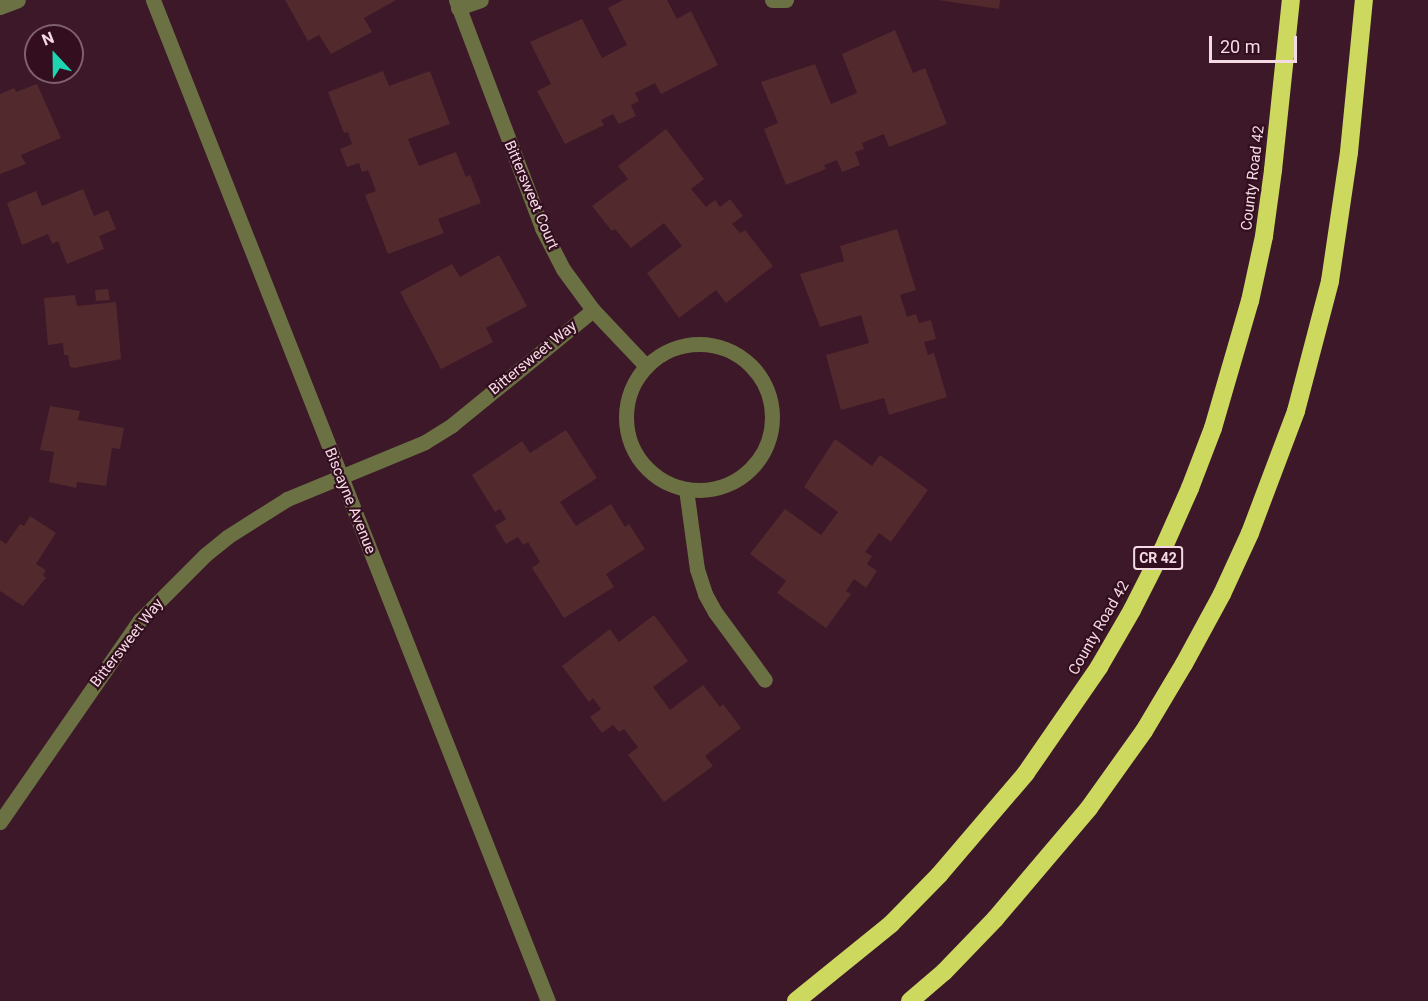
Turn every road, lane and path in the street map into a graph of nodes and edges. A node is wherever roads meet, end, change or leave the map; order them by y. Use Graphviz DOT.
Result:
graph roads {
  1 [pos="18,0"];
  2 [pos="153,0"];
  3 [pos="481,0"];
  4 [pos="772,0"];
  5 [pos="786,0"];
  6 [pos="1291,0"];
  7 [pos="1364,0"];
  8 [pos="457,4"];
  9 [pos="0,7"];
  10 [pos="593,310"];
  11 [pos="646,366"];
  12 [pos="341,477"];
  13 [pos="686,489"];
  14 [pos="765,680"];
  15 [pos="0,822"];
  16 [pos="548,1001"];
  17 [pos="796,1001"];
  18 [pos="910,1001"];
  1 -- 9 [label="street"];
  2 -- 12 [label="street, Biscayne Avenue"];
  3 -- 8 [label="street"];
  4 -- 5 [label="street"];
  6 -- 17 [label="highway, County Road 42 / CR 42"];
  7 -- 18 [label="highway"];
  8 -- 10 [label="street, Bittersweet Court"];
  10 -- 11 [label="street, Bittersweet Court"];
  10 -- 12 [label="street, Bittersweet Way"];
  11 -- 13 [label="street"];
  11 -- 13 [label="street"];
  12 -- 15 [label="street, Bittersweet Way"];
  12 -- 16 [label="street, Biscayne Avenue"];
  13 -- 14 [label="street"];
}
